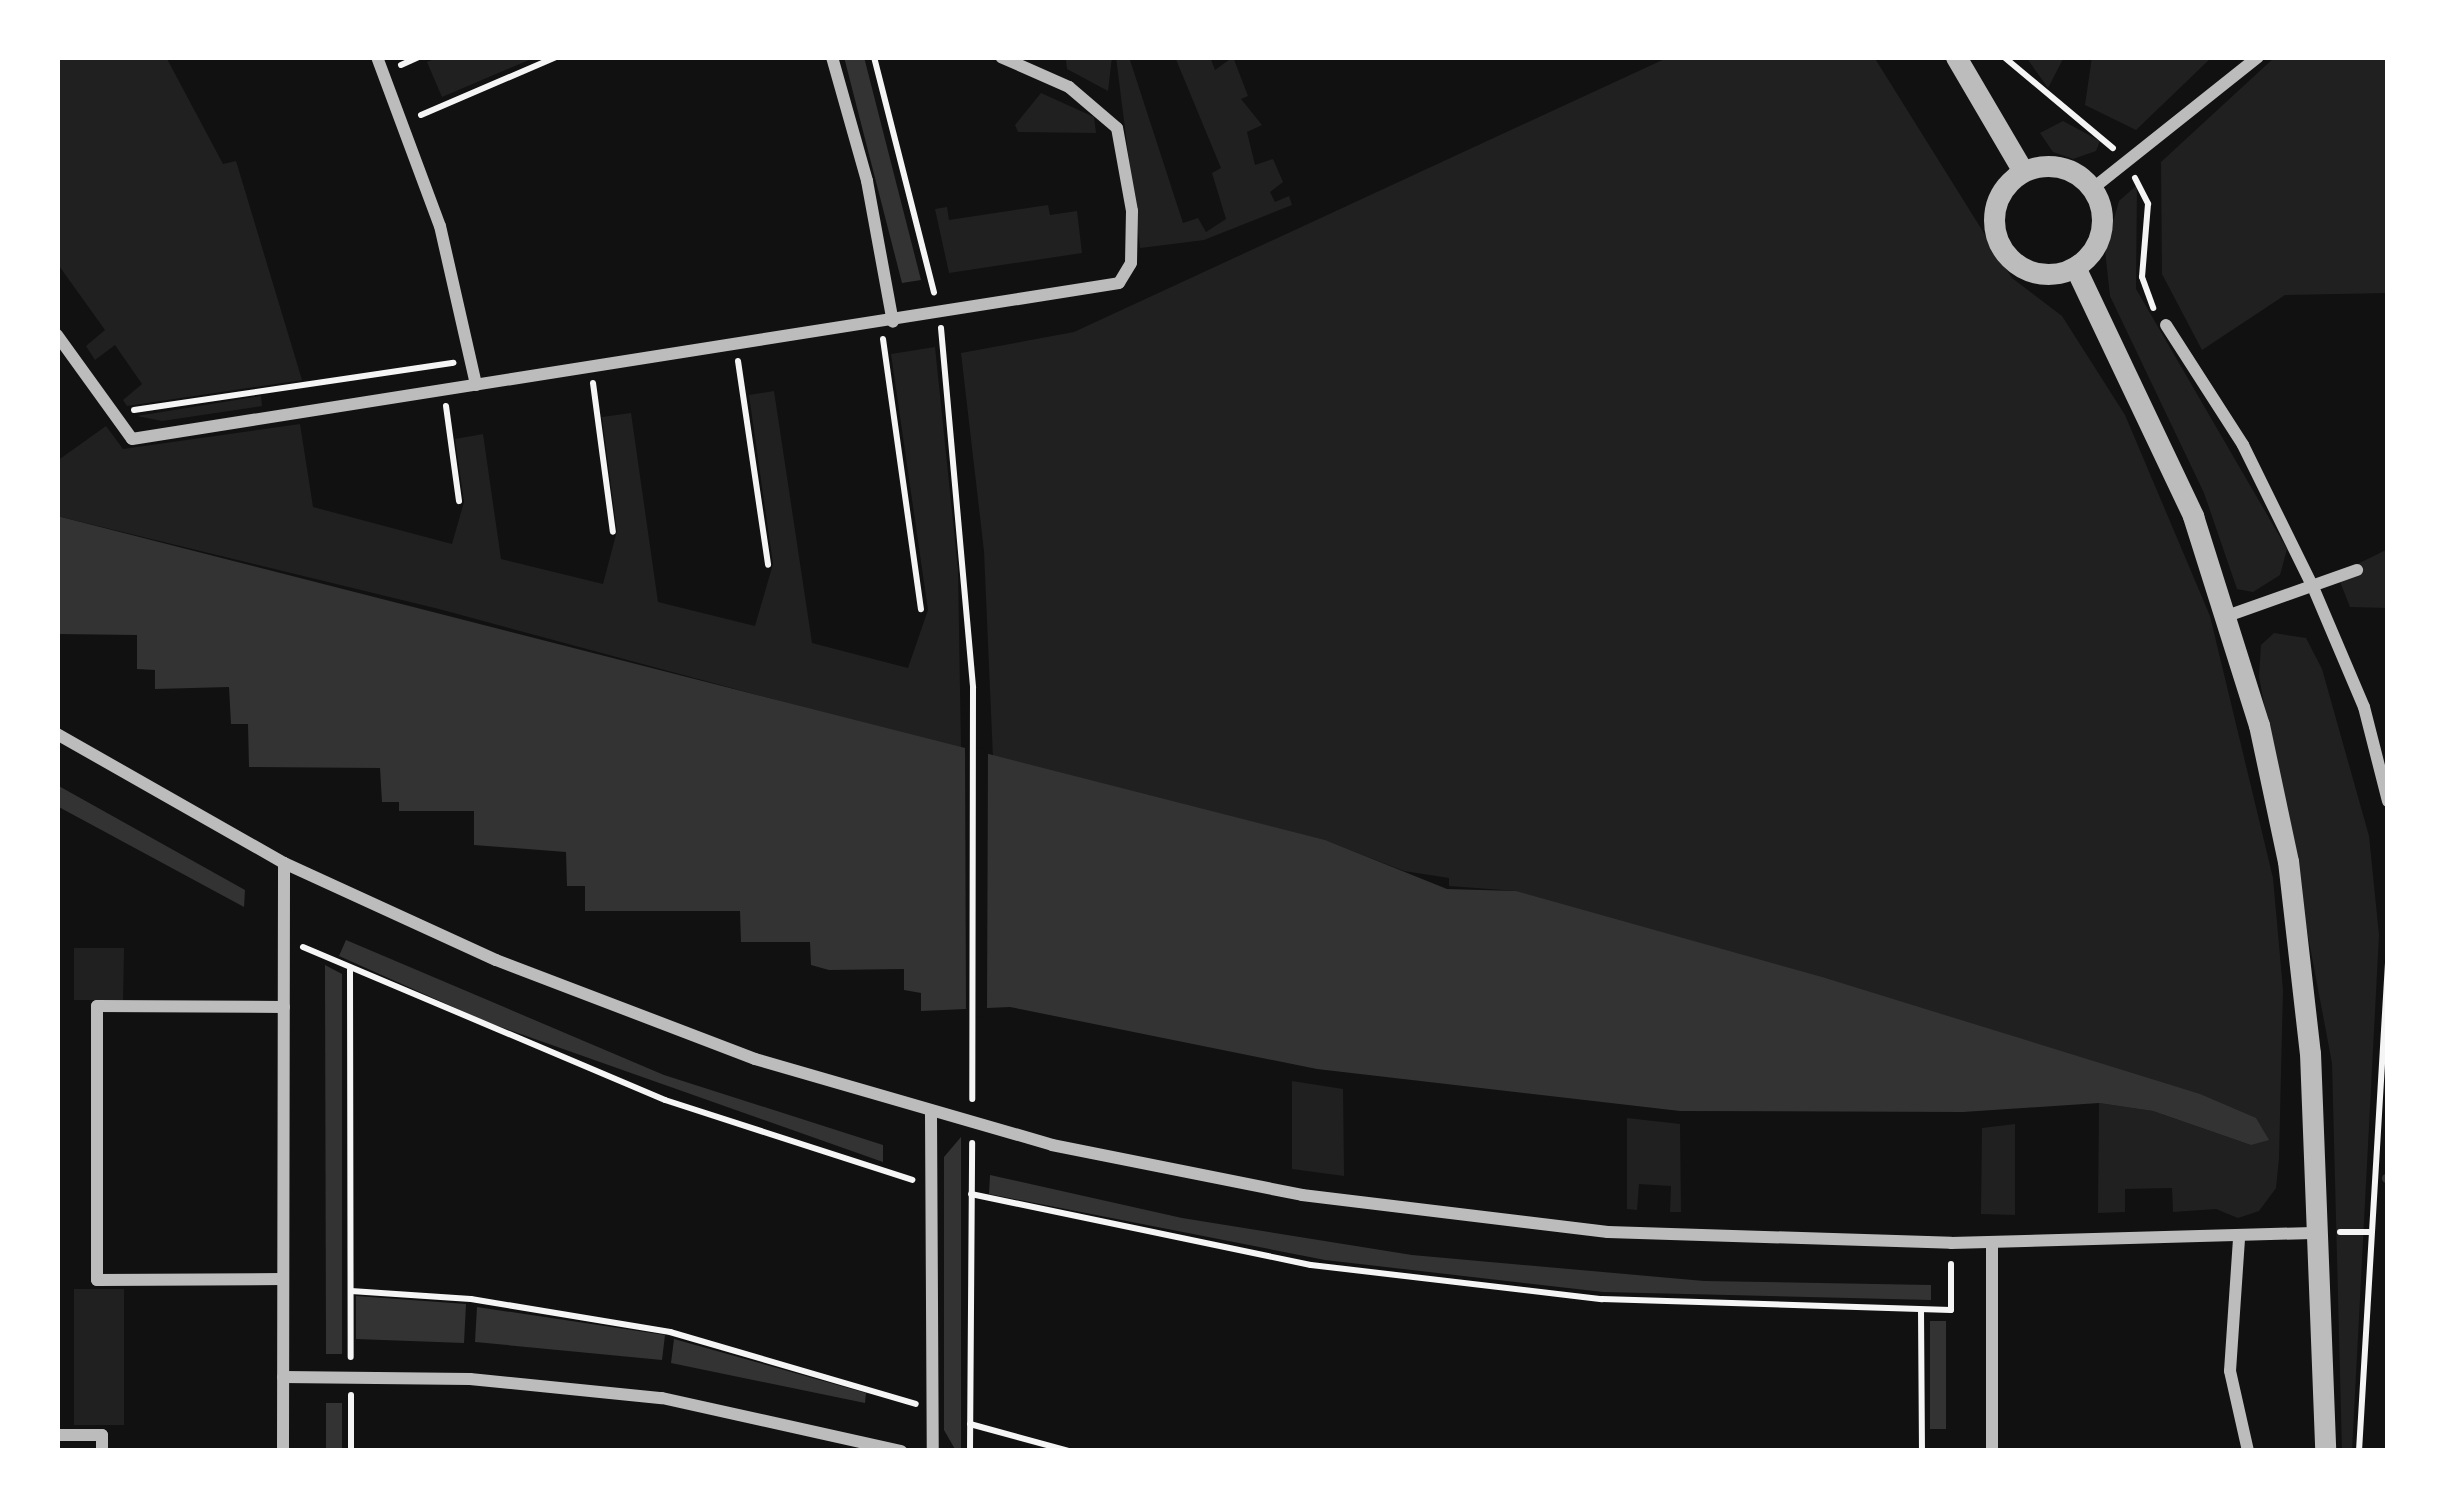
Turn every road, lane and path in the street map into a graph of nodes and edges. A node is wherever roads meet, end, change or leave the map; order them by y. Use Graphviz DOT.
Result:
graph roads {
  1 [pos="377,57"];
  2 [pos="556,57"];
  3 [pos="832,57"];
  4 [pos="874,57"];
  5 [pos="1001,57"];
  6 [pos="1956,57"];
  7 [pos="2004,57"];
  8 [pos="2258,57"];
  9 [pos="405,122"];
  10 [pos="2126,165"];
  11 [pos="2023,171"];
  12 [pos="2092,189"];
  13 [pos="2075,267"];
  14 [pos="939,314"];
  15 [pos="887,322"];
  16 [pos="2166,326"];
  17 [pos="57,335"];
  18 [pos="736,346"];
  19 [pos="944,346"];
  20 [pos="472,360"];
  21 [pos="591,368"];
  22 [pos="476,385"];
  23 [pos="444,390"];
  24 [pos="113,413"];
  25 [pos="459,501"];
  26 [pos="613,532"];
  27 [pos="768,565"];
  28 [pos="2357,570"];
  29 [pos="2313,586"];
  30 [pos="921,609"];
  31 [pos="2228,616"];
  32 [pos="57,734"];
  33 [pos="2388,801"];
  34 [pos="284,863"];
  35 [pos="284,938"];
  36 [pos="2388,961"];
  37 [pos="350,970"];
  38 [pos="284,1007"];
  39 [pos="931,1114"];
  40 [pos="972,1124"];
  41 [pos="932,1186"];
  42 [pos="971,1194"];
  43 [pos="2313,1233"];
  44 [pos="2239,1238"];
  45 [pos="1992,1242"];
  46 [pos="1951,1243"];
  47 [pos="283,1280"];
  48 [pos="351,1291"];
  49 [pos="1922,1310"];
  50 [pos="284,1377"];
  51 [pos="350,1377"];
  52 [pos="933,1409"];
  53 [pos="970,1424"];
  54 [pos="57,1435"];
  55 [pos="101,1451"];
  56 [pos="283,1451"];
  57 [pos="351,1451"];
  58 [pos="901,1451"];
  59 [pos="933,1451"];
  60 [pos="970,1451"];
  61 [pos="1069,1451"];
  62 [pos="1922,1451"];
  63 [pos="1992,1451"];
  64 [pos="2248,1451"];
  65 [pos="2325,1451"];
  66 [pos="2359,1451"];
  1 -- 9 [label="street"];
  2 -- 9 [label="path"];
  3 -- 15 [label="street"];
  4 -- 14 [label="path"];
  5 -- 14 [label="street"];
  6 -- 11 [label="street"];
  7 -- 10 [label="path"];
  8 -- 10 [label="street"];
  9 -- 20 [label="street"];
  10 -- 12 [label="street"];
  10 -- 16 [label="path"];
  11 -- 12 [label="street"];
  11 -- 13 [label="street"];
  12 -- 13 [label="street"];
  13 -- 31 [label="street"];
  14 -- 15 [label="street"];
  15 -- 18 [label="street"];
  15 -- 30 [label="path"];
  16 -- 29 [label="street"];
  17 -- 24 [label="street"];
  18 -- 21 [label="street"];
  18 -- 27 [label="path"];
  19 -- 40 [label="path"];
  20 -- 22 [label="street"];
  20 -- 24 [label="path"];
  21 -- 22 [label="street"];
  21 -- 26 [label="path"];
  22 -- 23 [label="street"];
  23 -- 24 [label="street"];
  23 -- 25 [label="path"];
  28 -- 29 [label="street"];
  29 -- 31 [label="street"];
  29 -- 33 [label="street"];
  31 -- 43 [label="street"];
  32 -- 34 [label="street"];
  34 -- 35 [label="street"];
  34 -- 39 [label="street"];
  35 -- 37 [label="path"];
  35 -- 38 [label="street"];
  36 -- 66 [label="path"];
  37 -- 41 [label="path"];
  37 -- 48 [label="path"];
  38 -- 47 [label="street"];
  38 -- 47 [label="street"];
  39 -- 40 [label="street"];
  39 -- 41 [label="street"];
  40 -- 42 [label="path"];
  40 -- 46 [label="street"];
  41 -- 52 [label="street"];
  42 -- 49 [label="path"];
  42 -- 53 [label="path"];
  43 -- 44 [label="street"];
  43 -- 65 [label="street"];
  44 -- 45 [label="street"];
  44 -- 64 [label="street"];
  45 -- 46 [label="street"];
  45 -- 63 [label="street"];
  46 -- 49 [label="path"];
  47 -- 50 [label="street"];
  48 -- 51 [label="path"];
  48 -- 52 [label="path"];
  49 -- 62 [label="path"];
  50 -- 51 [label="street"];
  50 -- 56 [label="street"];
  51 -- 57 [label="path"];
  51 -- 58 [label="street"];
  52 -- 59 [label="street"];
  53 -- 60 [label="path"];
  53 -- 61 [label="path"];
  54 -- 55 [label="street"];
}
